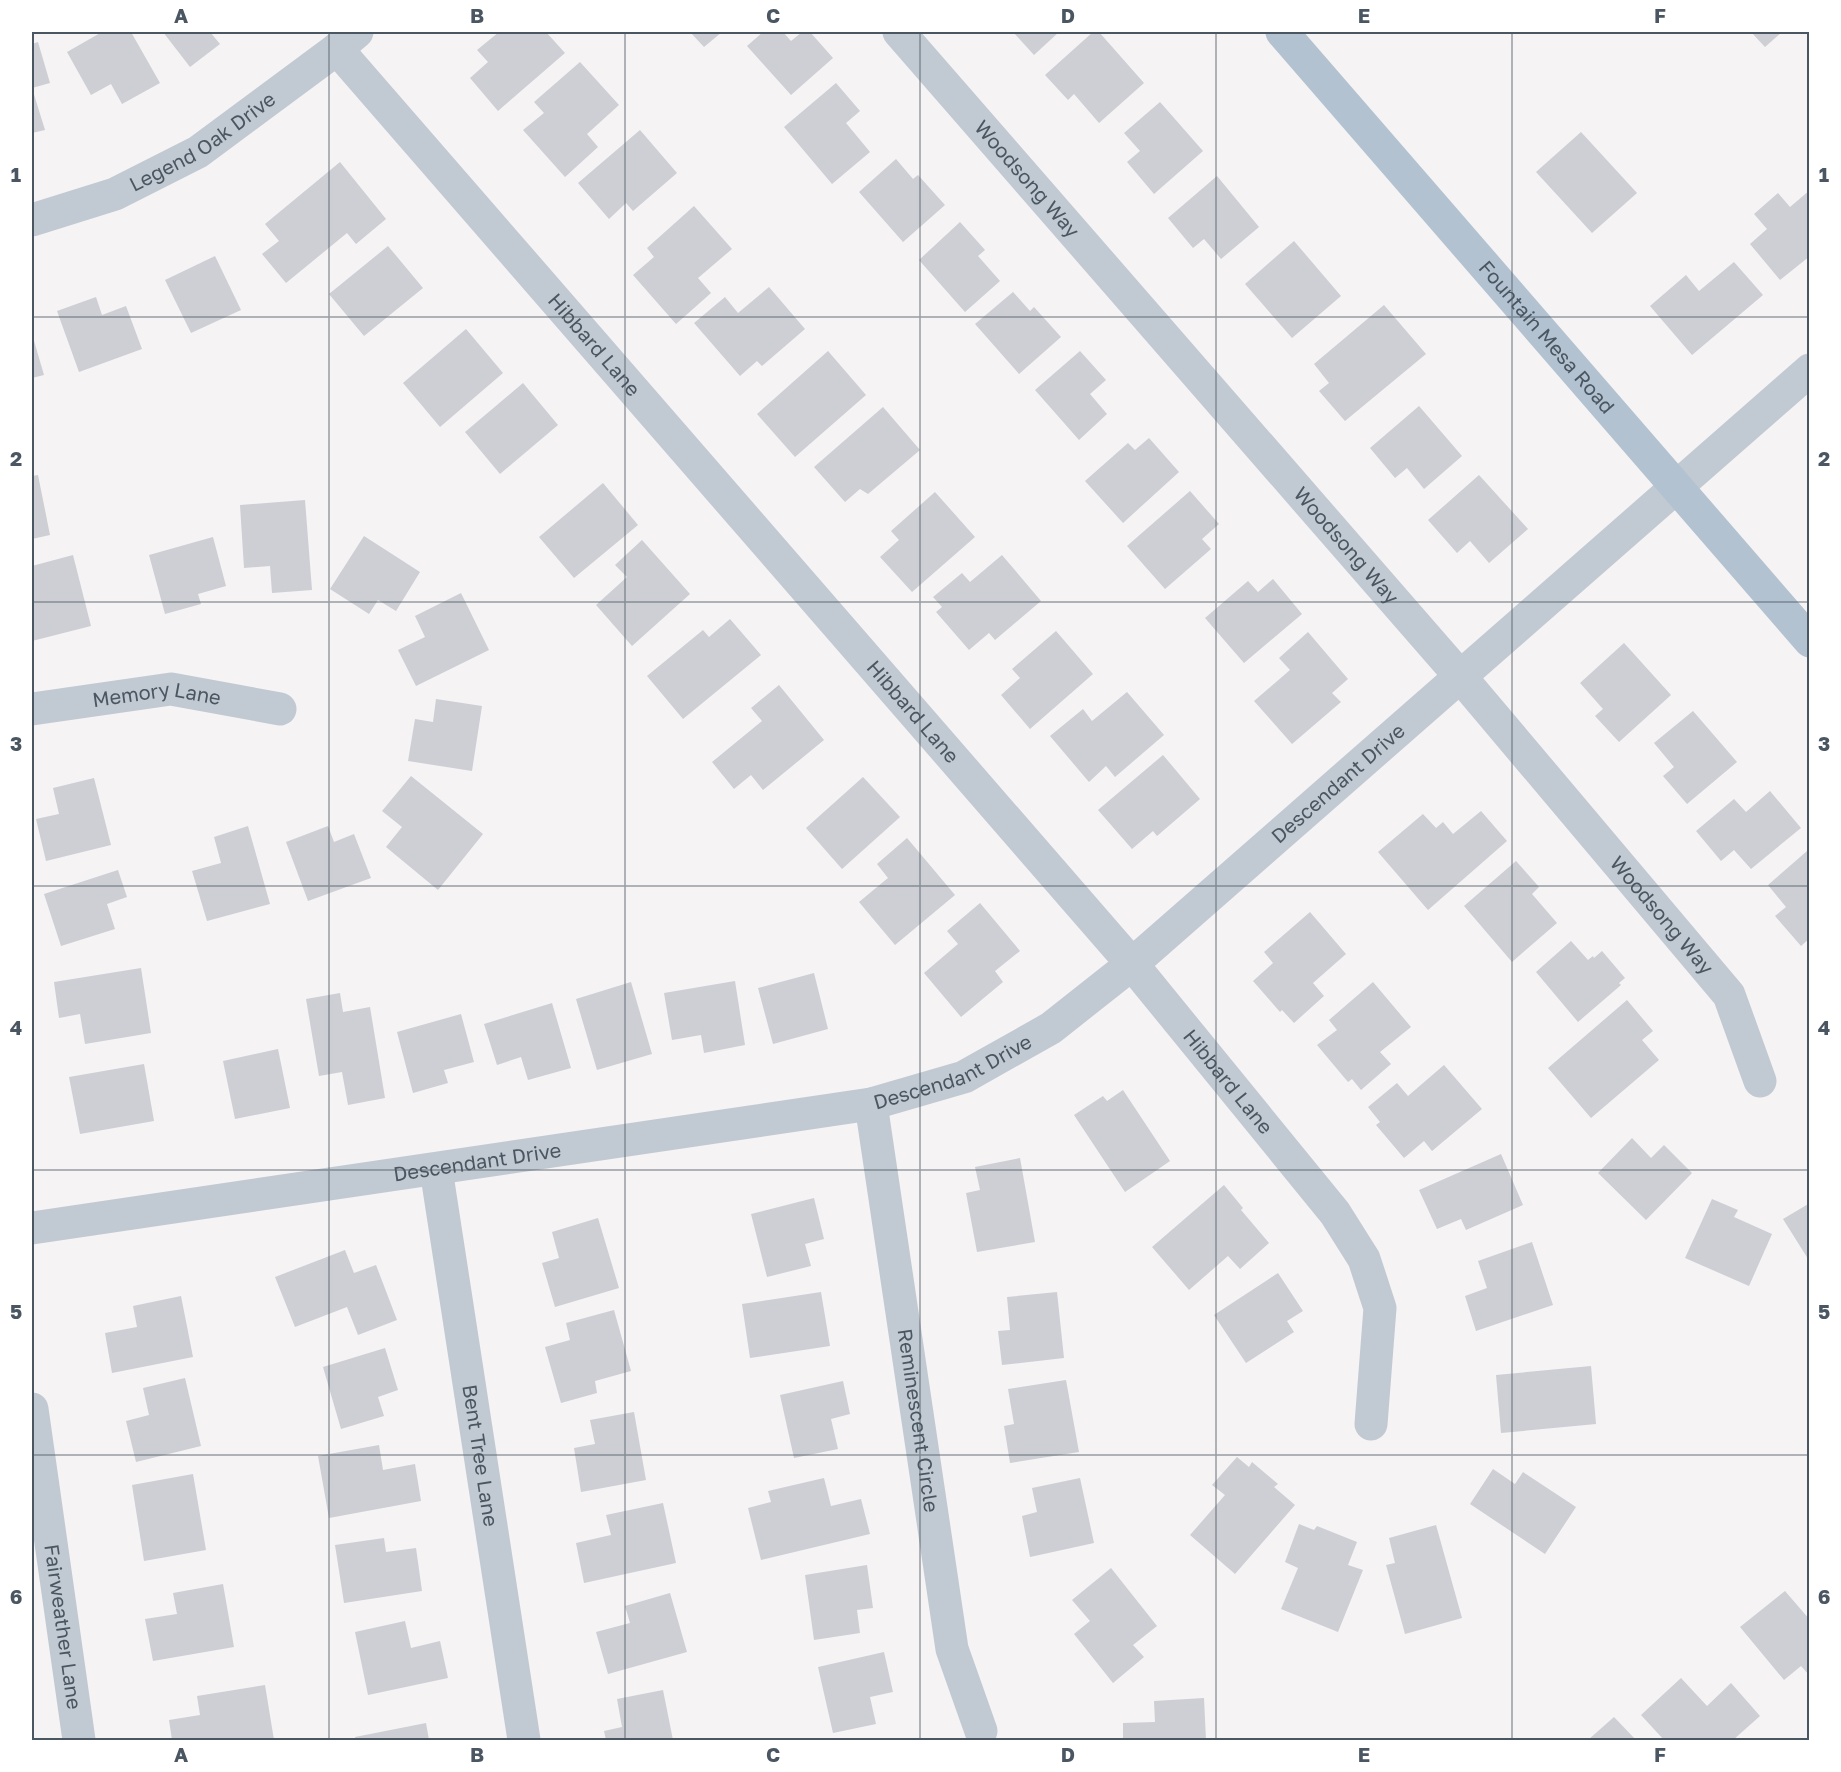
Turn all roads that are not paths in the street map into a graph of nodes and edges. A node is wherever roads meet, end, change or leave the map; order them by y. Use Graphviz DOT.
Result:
graph roads {
  1 [pos="899,32"];
  2 [pos="1282,32"];
  3 [pos="347,40"];
  4 [pos="32,220"];
  5 [pos="1809,370"];
  6 [pos="1676,486"];
  7 [pos="1809,641"];
  8 [pos="1459,675"];
  9 [pos="32,709"];
  10 [pos="280,709"];
  11 [pos="1132,964"];
  12 [pos="1760,1081"];
  13 [pos="871,1104"];
  14 [pos="436,1169"];
  15 [pos="32,1227"];
  16 [pos="32,1409"];
  17 [pos="1371,1424"];
  18 [pos="981,1731"];
  19 [pos="79,1740"];
  20 [pos="524,1740"];
  1 -- 8 [label="street, Woodsong Way"];
  2 -- 6 [label="main road, Fountain Mesa Road"];
  3 -- 4 [label="street, Legend Oak Drive"];
  3 -- 11 [label="street, Hibbard Lane"];
  5 -- 6 [label="street, Descendant Drive"];
  6 -- 7 [label="main road, Fountain Mesa Road"];
  6 -- 8 [label="street, Descendant Drive"];
  8 -- 11 [label="street, Descendant Drive"];
  8 -- 12 [label="street, Woodsong Way"];
  9 -- 10 [label="street, Memory Lane"];
  11 -- 13 [label="street, Descendant Drive"];
  11 -- 17 [label="street, Hibbard Lane"];
  13 -- 14 [label="street, Descendant Drive"];
  13 -- 18 [label="street, Reminescent Circle"];
  14 -- 15 [label="street, Descendant Drive"];
  14 -- 20 [label="street, Bent Tree Lane"];
  16 -- 19 [label="street, Fairweather Lane"];
}
